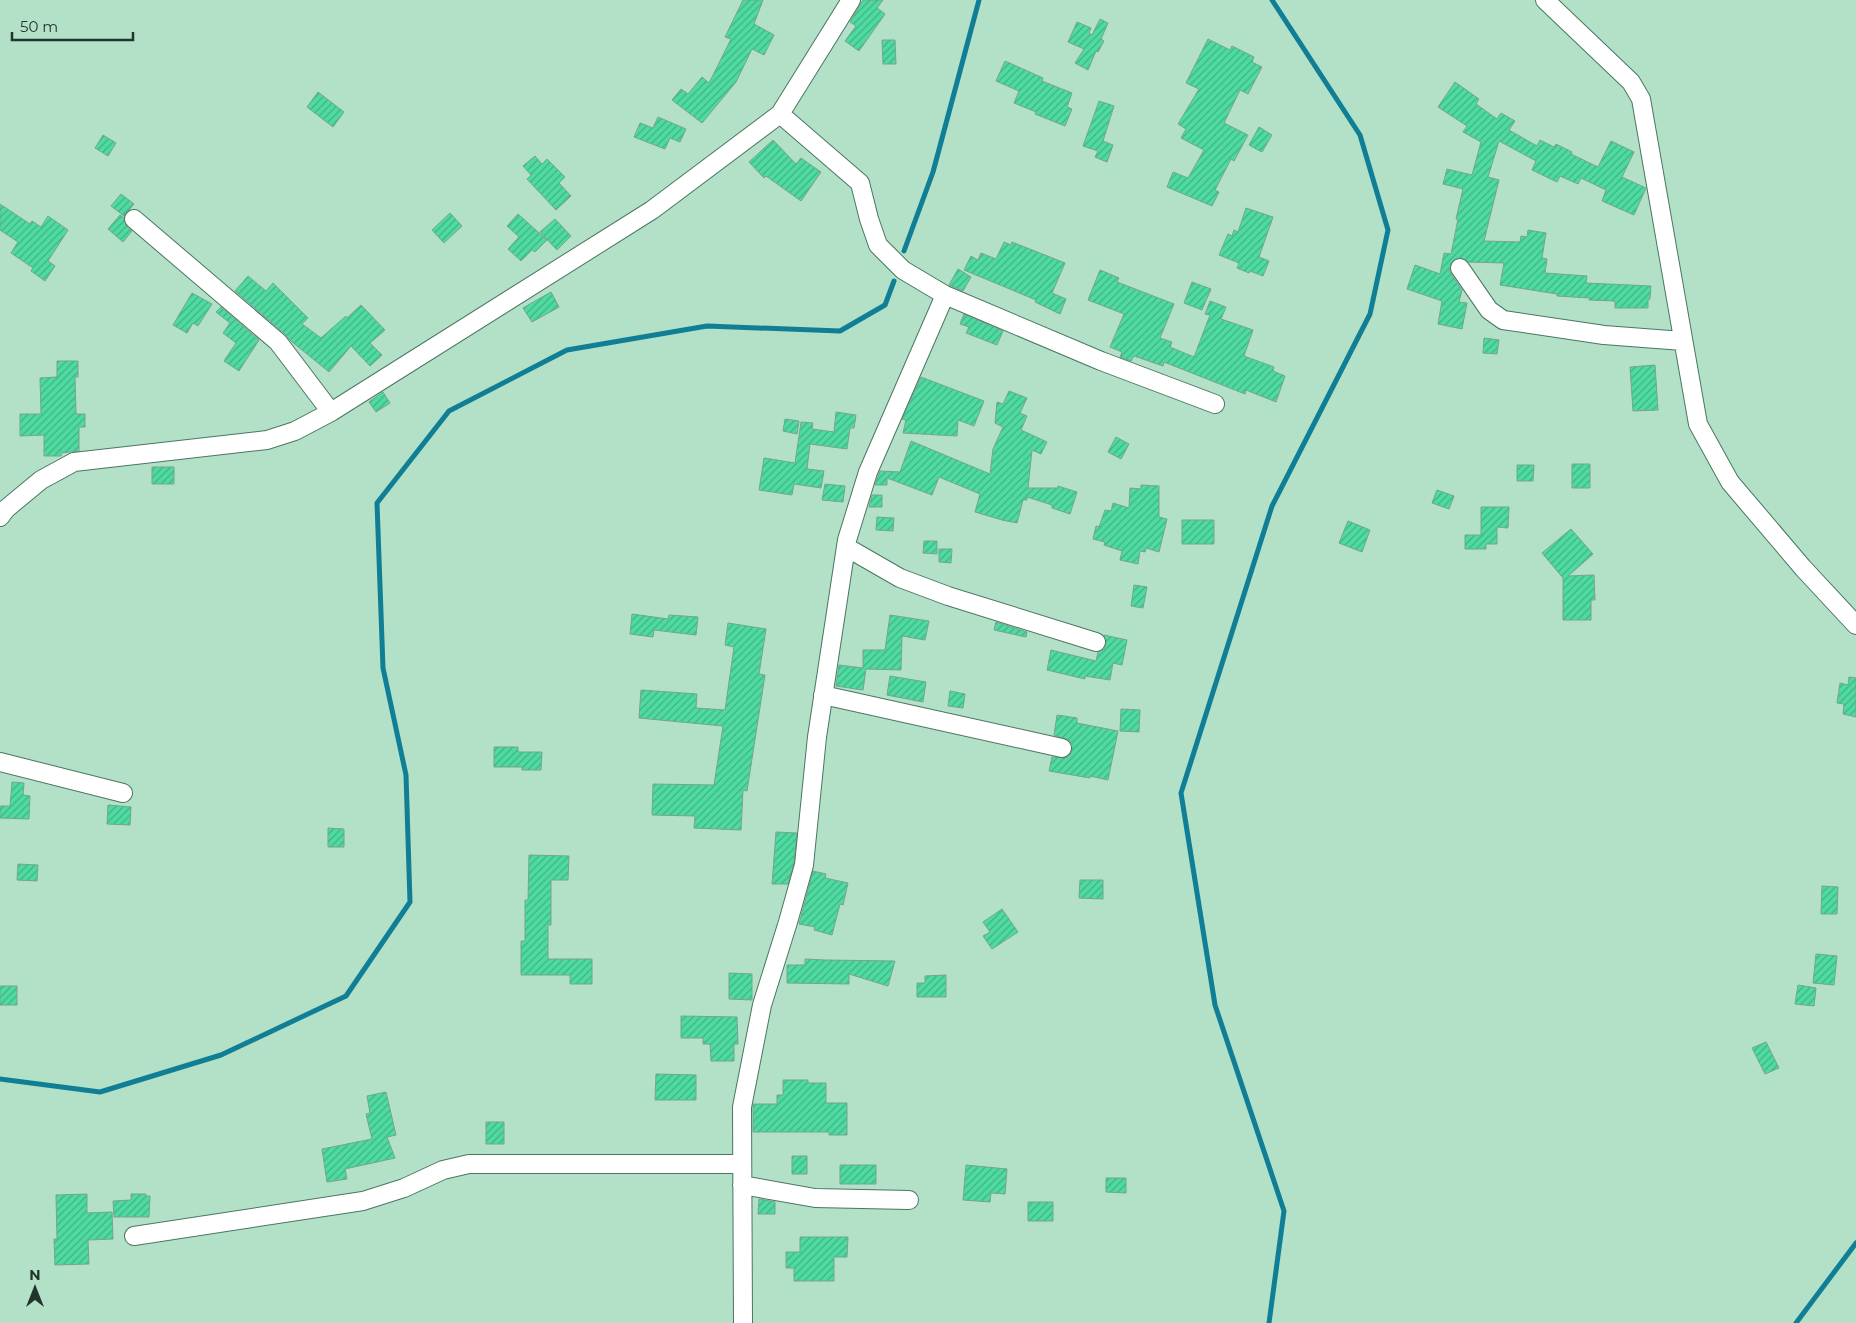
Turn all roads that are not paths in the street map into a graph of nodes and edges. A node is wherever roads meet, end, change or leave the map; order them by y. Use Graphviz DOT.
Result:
graph roads {
  1 [pos="849,0"];
  2 [pos="1545,0"];
  3 [pos="780,114"];
  4 [pos="134,218"];
  5 [pos="1460,268"];
  6 [pos="938,291"];
  7 [pos="1683,341"];
  8 [pos="1215,404"];
  9 [pos="331,412"];
  10 [pos="0,517"];
  11 [pos="846,547"];
  12 [pos="1856,625"];
  13 [pos="1096,642"];
  14 [pos="823,695"];
  15 [pos="1062,748"];
  16 [pos="0,762"];
  17 [pos="123,793"];
  18 [pos="742,1164"];
  19 [pos="742,1185"];
  20 [pos="909,1200"];
  21 [pos="134,1236"];
  22 [pos="743,1323"];
  1 -- 3 [label="street"];
  2 -- 7 [label="street"];
  3 -- 6 [label="street"];
  3 -- 9 [label="street"];
  4 -- 9 [label="street"];
  5 -- 7 [label="street"];
  6 -- 8 [label="street"];
  6 -- 11 [label="street"];
  7 -- 12 [label="street"];
  9 -- 10 [label="street"];
  11 -- 13 [label="street"];
  11 -- 14 [label="street"];
  14 -- 15 [label="street"];
  14 -- 18 [label="street"];
  16 -- 17 [label="street"];
  18 -- 19 [label="street"];
  18 -- 21 [label="street"];
  19 -- 20 [label="street"];
  19 -- 22 [label="street"];
}
